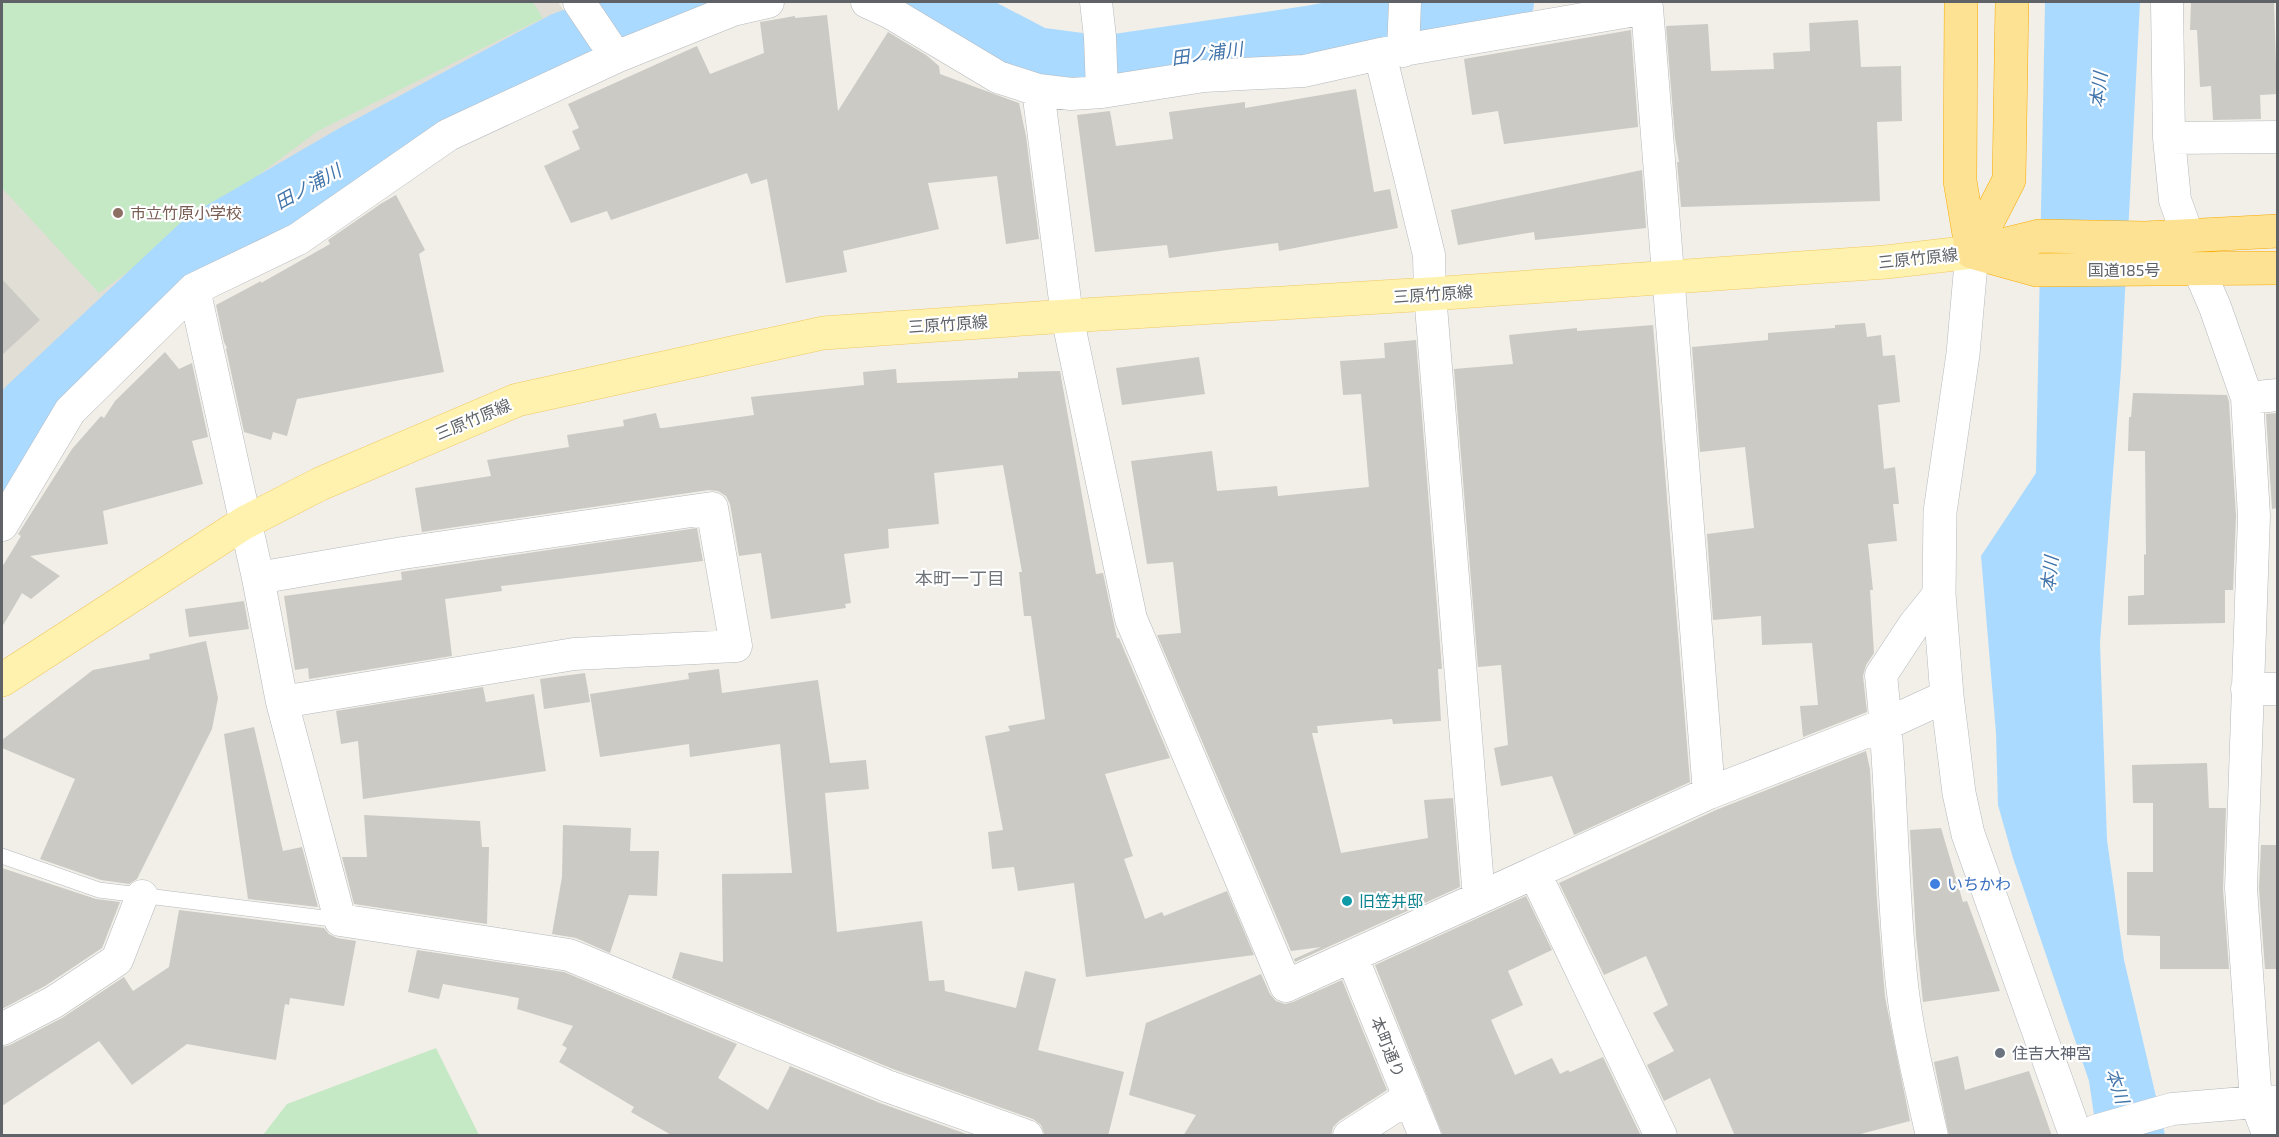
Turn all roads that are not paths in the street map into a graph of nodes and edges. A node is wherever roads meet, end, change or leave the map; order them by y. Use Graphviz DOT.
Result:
graph roads {
  1 [pos="768,2"];
  2 [pos="867,2"];
  3 [pos="1096,2"];
  4 [pos="1404,2"];
  5 [pos="1960,2"];
  6 [pos="2012,2"];
  7 [pos="2167,2"];
  8 [pos="598,30"];
  9 [pos="1395,49"];
  10 [pos="1038,90"];
  11 [pos="1102,92"];
  12 [pos="2277,137"];
  13 [pos="2169,138"];
  14 [pos="2277,231"];
  15 [pos="2188,236"];
  16 [pos="1972,252"];
  17 [pos="2145,254"];
  18 [pos="2277,268"];
  19 [pos="2199,270"];
  20 [pos="1669,276"];
  21 [pos="194,289"];
  22 [pos="1430,294"];
  23 [pos="1067,316"];
  24 [pos="2277,395"];
  25 [pos="2247,398"];
  26 [pos="2266,515"];
  27 [pos="244,523"];
  28 [pos="2,525"];
  29 [pos="258,578"];
  30 [pos="1939,594"];
  31 [pos="2,680"];
  32 [pos="2262,689"];
  33 [pos="1947,696"];
  34 [pos="282,702"];
  35 [pos="1886,724"];
  36 [pos="1709,793"];
  37 [pos="2,856"];
  38 [pos="1535,874"];
  39 [pos="142,896"];
  40 [pos="1479,898"];
  41 [pos="340,920"];
  42 [pos="1352,957"];
  43 [pos="2,1029"];
  44 [pos="1408,1098"];
  45 [pos="2267,1102"];
  46 [pos="1017,1134"];
  47 [pos="2086,1134"];
  48 [pos="1349,1136"];
  49 [pos="1425,1136"];
  50 [pos="1661,1136"];
  51 [pos="1932,1136"];
  52 [pos="2269,1136"];
  1 -- 8 [label="street"];
  2 -- 10 [label="street"];
  3 -- 11 [label="street"];
  4 -- 9 [label="street"];
  5 -- 16 [label="highway"];
  6 -- 16 [label="highway"];
  7 -- 13 [label="street"];
  8 -- 21 [label="street"];
  9 -- 11 [label="street"];
  9 -- 20 [label="street"];
  9 -- 22 [label="street"];
  10 -- 11 [label="street"];
  10 -- 23 [label="street"];
  12 -- 13 [label="street"];
  13 -- 15 [label="street"];
  14 -- 15 [label="highway, 国道185号"];
  15 -- 17 [label="highway, 国道185号"];
  16 -- 17 [label="highway, 国道185号"];
  16 -- 17 [label="highway, 国道185号"];
  16 -- 20 [label="main road, 三原竹原線"];
  16 -- 30 [label="street"];
  17 -- 19 [label="highway, 国道185号"];
  18 -- 19 [label="highway, 国道185号"];
  19 -- 25 [label="street"];
  20 -- 22 [label="main road, 三原竹原線"];
  20 -- 36 [label="street"];
  21 -- 27 [label="street"];
  21 -- 28 [label="street"];
  22 -- 23 [label="main road, 三原竹原線"];
  22 -- 40 [label="street"];
  23 -- 27 [label="main road, 三原竹原線"];
  23 -- 42 [label="street"];
  24 -- 25 [label="street"];
  25 -- 26 [label="street"];
  26 -- 32 [label="street"];
  27 -- 29 [label="street"];
  27 -- 31 [label="main road, 三原竹原線"];
  29 -- 34 [label="street"];
  29 -- 34 [label="street"];
  30 -- 33 [label="street"];
  30 -- 35 [label="street"];
  32 -- 45 [label="street"];
  33 -- 35 [label="street"];
  33 -- 47 [label="street"];
  34 -- 41 [label="street"];
  35 -- 36 [label="street"];
  35 -- 51 [label="street"];
  36 -- 38 [label="street"];
  37 -- 39 [label="lane"];
  38 -- 40 [label="street"];
  38 -- 50 [label="street"];
  39 -- 41 [label="lane"];
  39 -- 43 [label="street"];
  40 -- 42 [label="street"];
  41 -- 46 [label="street"];
  42 -- 44 [label="street, 本町通り"];
  44 -- 48 [label="street"];
  44 -- 49 [label="street, 本町通り"];
  45 -- 47 [label="street"];
  45 -- 52 [label="street"];
}
